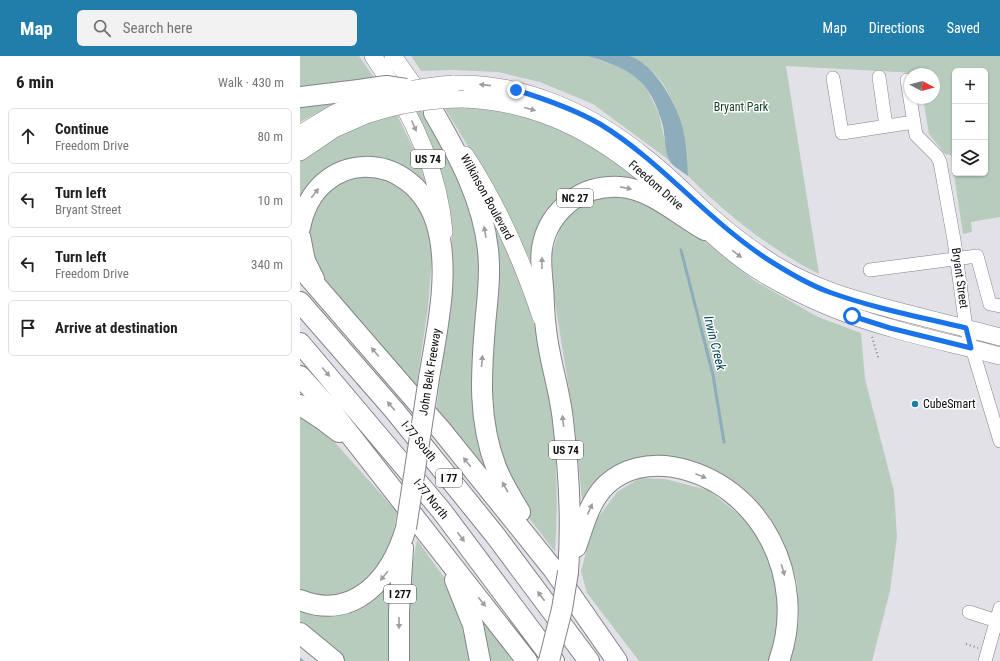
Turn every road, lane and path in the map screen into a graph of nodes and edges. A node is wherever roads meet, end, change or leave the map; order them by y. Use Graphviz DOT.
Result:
graph roads {
  1 [pos="373,56"];
  2 [pos="393,56"];
  3 [pos="879,77"];
  4 [pos="833,78"];
  5 [pos="406,89"];
  6 [pos="300,97"];
  7 [pos="361,102"];
  8 [pos="911,104"];
  9 [pos="434,113"];
  10 [pos="914,122"];
  11 [pos="886,126"];
  12 [pos="300,134"];
  13 [pos="300,152"];
  14 [pos="300,228"];
  15 [pos="705,230"];
  16 [pos="300,236"];
  17 [pos="957,259"];
  18 [pos="300,267"];
  19 [pos="870,270"];
  20 [pos="442,274"];
  21 [pos="322,290"];
  22 [pos="300,302"];
  23 [pos="1000,306"];
  24 [pos="966,328"];
  25 [pos="546,330"];
  26 [pos="872,337"];
  27 [pos="1000,338"];
  28 [pos="300,343"];
  29 [pos="971,348"];
  30 [pos="1000,356"];
  31 [pos="879,360"];
  32 [pos="300,376"];
  33 [pos="300,405"];
  34 [pos="1000,441"];
  35 [pos="369,460"];
  36 [pos="406,528"];
  37 [pos="440,549"];
  38 [pos="560,570"];
  39 [pos="575,598"];
  40 [pos="300,600"];
  41 [pos="1000,608"];
  42 [pos="969,612"];
  43 [pos="997,621"];
  44 [pos="300,633"];
  45 [pos="966,644"];
  46 [pos="982,655"];
  47 [pos="334,661"];
  48 [pos="399,661"];
  49 [pos="480,661"];
  50 [pos="527,661"];
  51 [pos="549,661"];
  52 [pos="554,661"];
  53 [pos="589,661"];
  54 [pos="617,661"];
  55 [pos="627,661"];
  56 [pos="780,661"];
  1 -- 20 [label="main road, US 74, one-way"];
  2 -- 9 [label="main road, Wilkinson Boulevard / US 74"];
  3 -- 11 [label="street"];
  4 -- 11 [label="street"];
  5 -- 7 [label="highway, bridge"];
  24 -- 5 [label="main road, Freedom Drive, one-way, bridge"];
  6 -- 7 [label="highway"];
  7 -- 12 [label="main road, Freedom Drive"];
  7 -- 13 [label="main road, Freedom Drive"];
  7 -- 15 [label="main road, Freedom Drive, one-way, bridge"];
  8 -- 10 [label="street, Bryant Street"];
  9 -- 25 [label="main road, Wilkinson Boulevard / US 74"];
  38 -- 9 [label="highway, one-way"];
  10 -- 11 [label="street"];
  10 -- 17 [label="street, Bryant Street"];
  14 -- 20 [label="highway, John Belk Freeway, one-way"];
  25 -- 15 [label="highway, NC 27, one-way"];
  15 -- 29 [label="main road, Freedom Drive / NC 27, one-way"];
  16 -- 21 [label="highway"];
  17 -- 19 [label="street"];
  17 -- 23 [label="street"];
  17 -- 24 [label="street, Bryant Street"];
  18 -- 21 [label="highway"];
  20 -- 36 [label="highway, John Belk Freeway / US 74, bridge"];
  38 -- 21 [label="highway, one-way"];
  53 -- 22 [label="highway, I-77 South / I 77, one-way"];
  24 -- 27 [label="main road, Freedom Drive"];
  24 -- 29 [label="street, Bryant Street"];
  38 -- 25 [label="highway, US 74, one-way"];
  26 -- 31 [label="path"];
  28 -- 52 [label="highway, I-77 North / I 77, one-way"];
  29 -- 30 [label="main road, Freedom Drive / NC 27"];
  29 -- 34 [label="street, Bryant Street"];
  32 -- 35 [label="highway"];
  33 -- 35 [label="highway"];
  35 -- 37 [label="highway"];
  36 -- 40 [label="highway, one-way"];
  36 -- 48 [label="highway, John Belk Freeway / I 277, one-way"];
  37 -- 49 [label="highway"];
  37 -- 50 [label="highway, one-way"];
  38 -- 39 [label="highway"];
  38 -- 51 [label="highway, bridge"];
  38 -- 56 [label="highway, one-way"];
  39 -- 54 [label="highway"];
  39 -- 55 [label="highway"];
  41 -- 43 [label="street"];
  42 -- 43 [label="street"];
  43 -- 46 [label="street"];
  44 -- 47 [label="highway"];
  45 -- 46 [label="path"];
}
